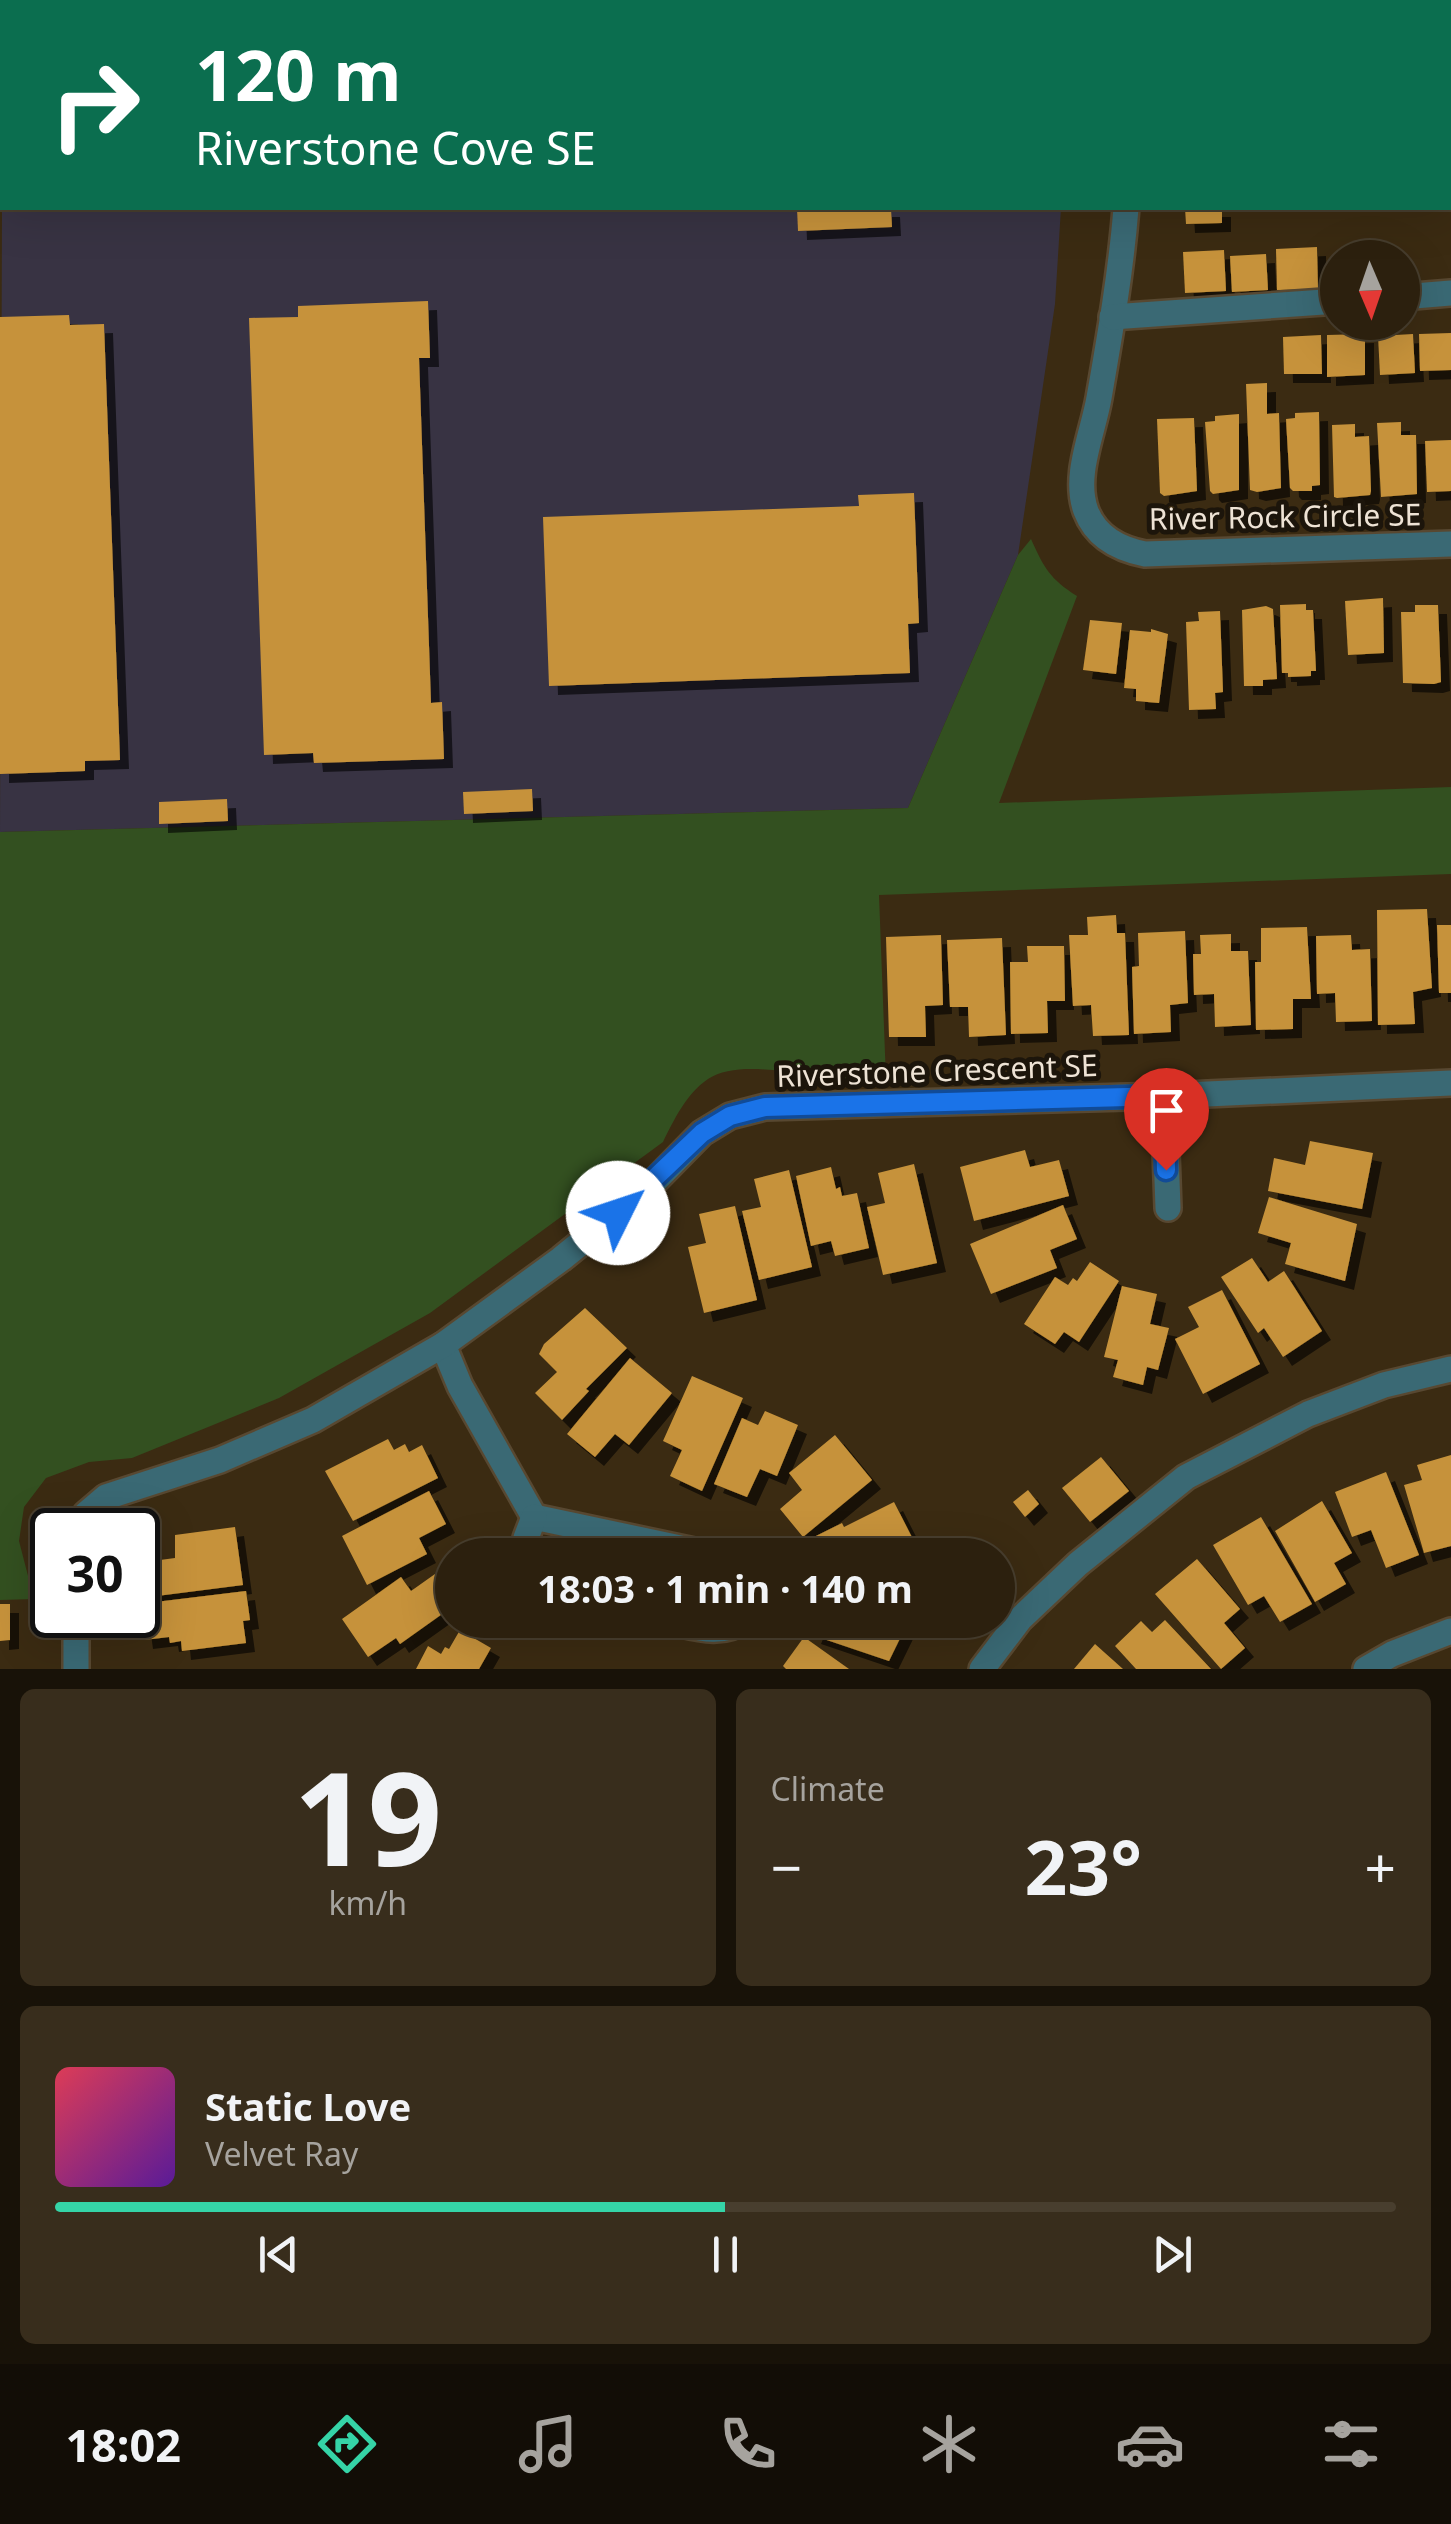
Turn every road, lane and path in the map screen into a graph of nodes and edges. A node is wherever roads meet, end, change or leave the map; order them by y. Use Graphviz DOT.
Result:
graph roads {
  1 [pos="1126,210"];
  2 [pos="1451,293"];
  3 [pos="1420,296"];
  4 [pos="1320,302"];
  5 [pos="1112,317"];
  6 [pos="1451,544"];
  7 [pos="1451,1082"];
  8 [pos="1164,1096"];
  9 [pos="1168,1208"];
  10 [pos="443,1345"];
  11 [pos="1451,1368"];
  12 [pos="93,1508"];
  13 [pos="534,1516"];
  14 [pos="526,1538"];
  15 [pos="634,1538"];
  16 [pos="1451,1631"];
  17 [pos="76,1638"];
  18 [pos="76,1669"];
  19 [pos="982,1669"];
  20 [pos="1366,1669"];
  1 -- 5 [label="street, River Rock Circle SE"];
  2 -- 3 [label="street"];
  4 -- 5 [label="street"];
  5 -- 6 [label="street, River Rock Circle SE"];
  7 -- 8 [label="street, Riverstone Crescent SE"];
  8 -- 9 [label="street"];
  8 -- 10 [label="street, Riverstone Crescent SE"];
  10 -- 12 [label="street, Riverstone Crescent SE"];
  10 -- 13 [label="street"];
  11 -- 19 [label="street"];
  13 -- 14 [label="street"];
  13 -- 15 [label="street"];
  16 -- 20 [label="street"];
  17 -- 18 [label="street"];
}
